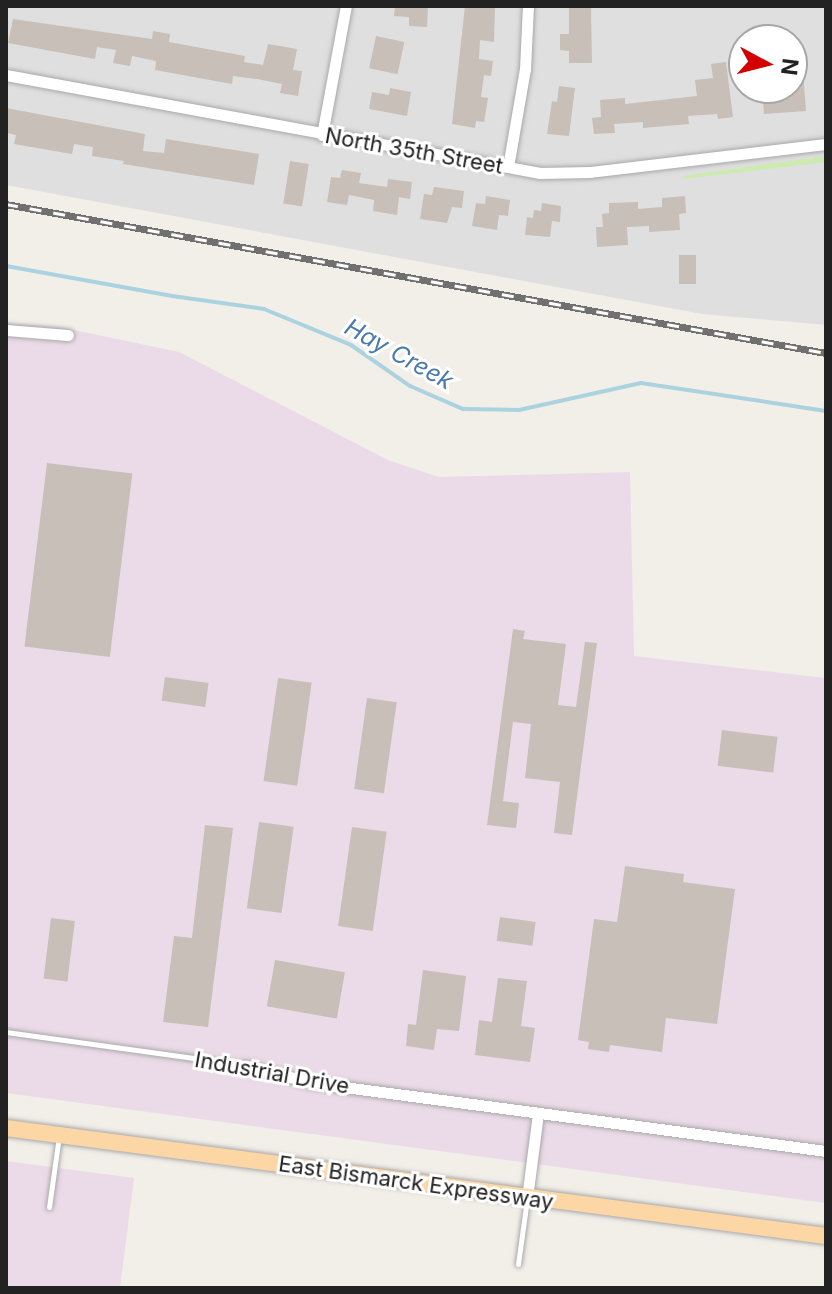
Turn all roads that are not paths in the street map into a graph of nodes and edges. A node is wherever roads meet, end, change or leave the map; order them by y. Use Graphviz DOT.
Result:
graph roads {
  1 [pos="346,6"];
  2 [pos="528,6"];
  3 [pos="6,75"];
  4 [pos="322,135"];
  5 [pos="826,144"];
  6 [pos="508,167"];
  7 [pos="6,330"];
  8 [pos="68,335"];
  9 [pos="6,1032"];
  10 [pos="245,1066"];
  11 [pos="538,1113"];
  12 [pos="6,1128"];
  13 [pos="59,1135"];
  14 [pos="826,1151"];
  15 [pos="527,1198"];
  16 [pos="49,1207"];
  17 [pos="826,1236"];
  18 [pos="518,1264"];
  1 -- 4 [label="street"];
  2 -- 6 [label="street"];
  3 -- 4 [label="street, North 35th Street"];
  4 -- 6 [label="street, North 35th Street"];
  5 -- 6 [label="street, North 35th Street"];
  7 -- 8 [label="street"];
  9 -- 10 [label="lane, Industrial Drive"];
  10 -- 11 [label="street, Industrial Drive"];
  11 -- 14 [label="street, Industrial Drive"];
  11 -- 15 [label="street"];
  12 -- 13 [label="main road, East Bismarck Expressway"];
  13 -- 15 [label="main road, East Bismarck Expressway"];
  13 -- 16 [label="lane"];
  15 -- 17 [label="main road, East Bismarck Expressway"];
  15 -- 18 [label="lane"];
}
